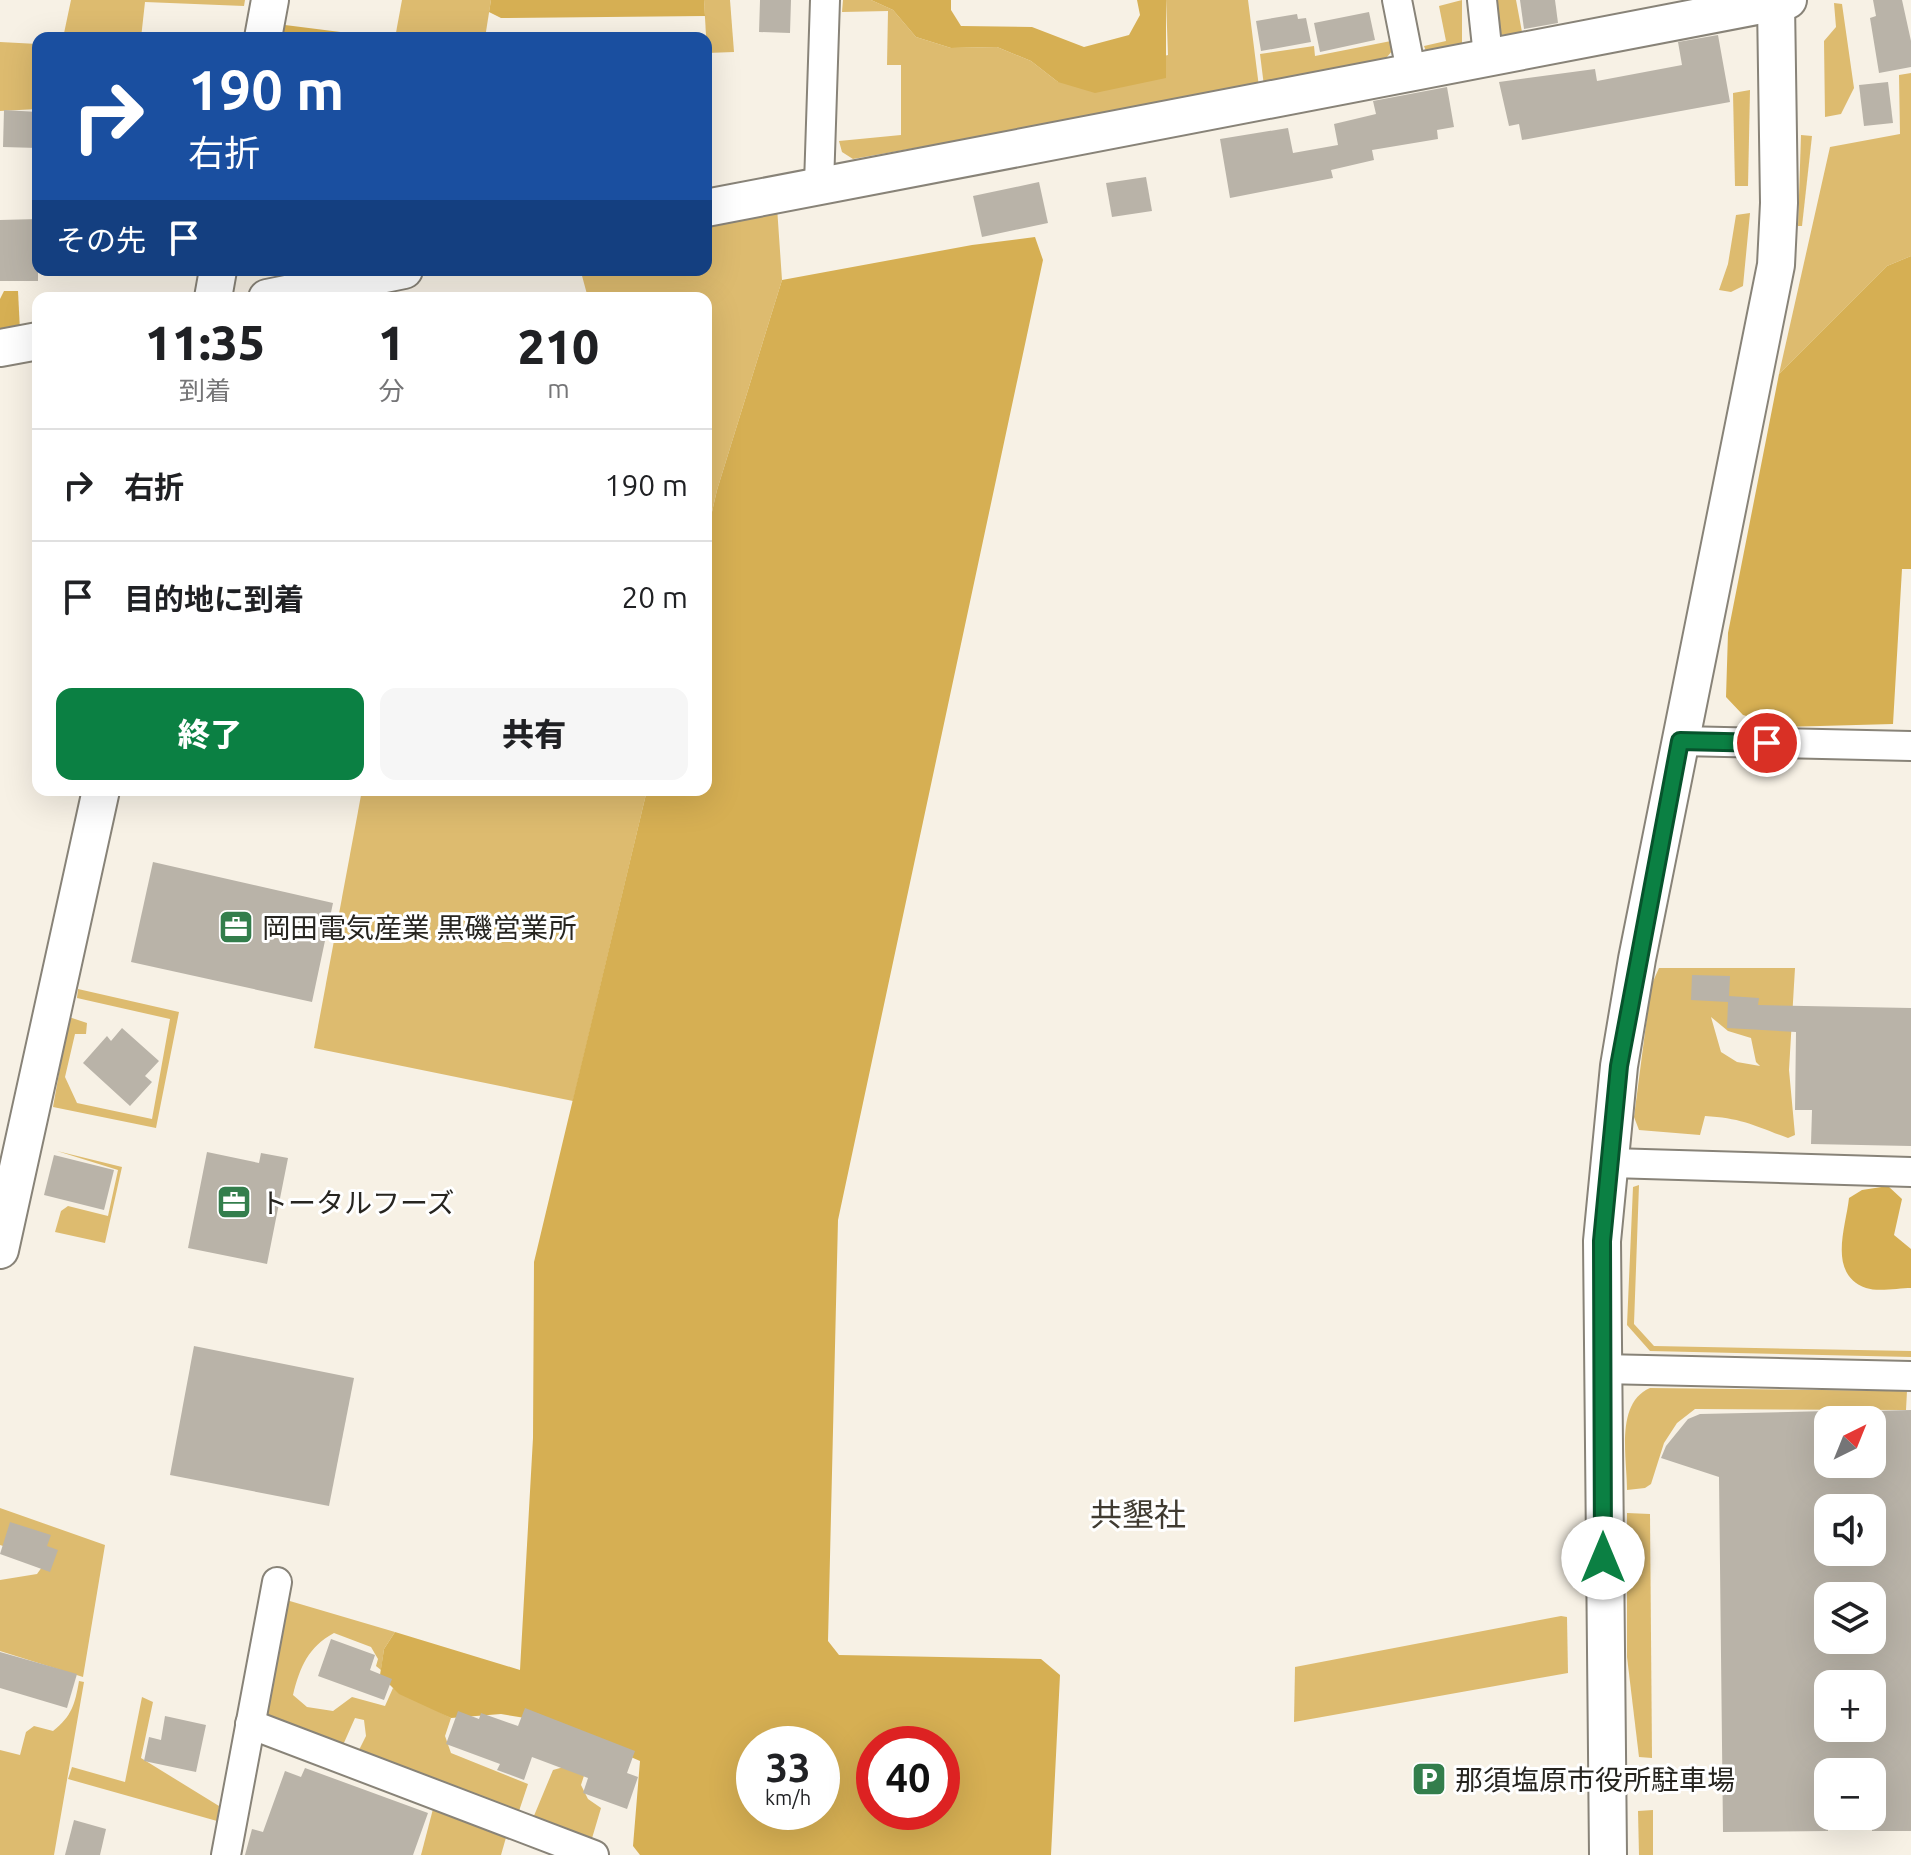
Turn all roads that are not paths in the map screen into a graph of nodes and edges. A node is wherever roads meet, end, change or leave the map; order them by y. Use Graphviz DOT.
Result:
graph roads {
  1 [pos="270,0"];
  2 [pos="825,0"];
  3 [pos="1397,0"];
  4 [pos="1482,0"];
  5 [pos="1780,1"];
  6 [pos="264,32"];
  7 [pos="1488,56"];
  8 [pos="1411,71"];
  9 [pos="819,185"];
  10 [pos="712,207"];
  11 [pos="375,276"];
  12 [pos="296,292"];
  13 [pos="32,342"];
  14 [pos="0,348"];
  15 [pos="1680,741"];
  16 [pos="1911,746"];
  17 [pos="100,796"];
  18 [pos="1611,1163"];
  19 [pos="1911,1172"];
  20 [pos="0,1250"];
  21 [pos="1602,1369"];
  22 [pos="1911,1376"];
  23 [pos="277,1582"];
  24 [pos="250,1724"];
  25 [pos="226,1855"];
  26 [pos="594,1855"];
  27 [pos="1608,1855"];
  1 -- 6 [label="street"];
  2 -- 9 [label="street"];
  3 -- 8 [label="street"];
  4 -- 7 [label="street"];
  5 -- 7 [label="street"];
  5 -- 15 [label="street"];
  7 -- 8 [label="street"];
  8 -- 9 [label="street"];
  9 -- 10 [label="street"];
  11 -- 12 [label="street"];
  13 -- 14 [label="street"];
  15 -- 16 [label="street"];
  15 -- 18 [label="street"];
  17 -- 20 [label="street"];
  18 -- 19 [label="street"];
  18 -- 21 [label="street"];
  21 -- 22 [label="street"];
  21 -- 27 [label="street"];
  23 -- 24 [label="street"];
  24 -- 25 [label="street"];
  24 -- 26 [label="street"];
}
